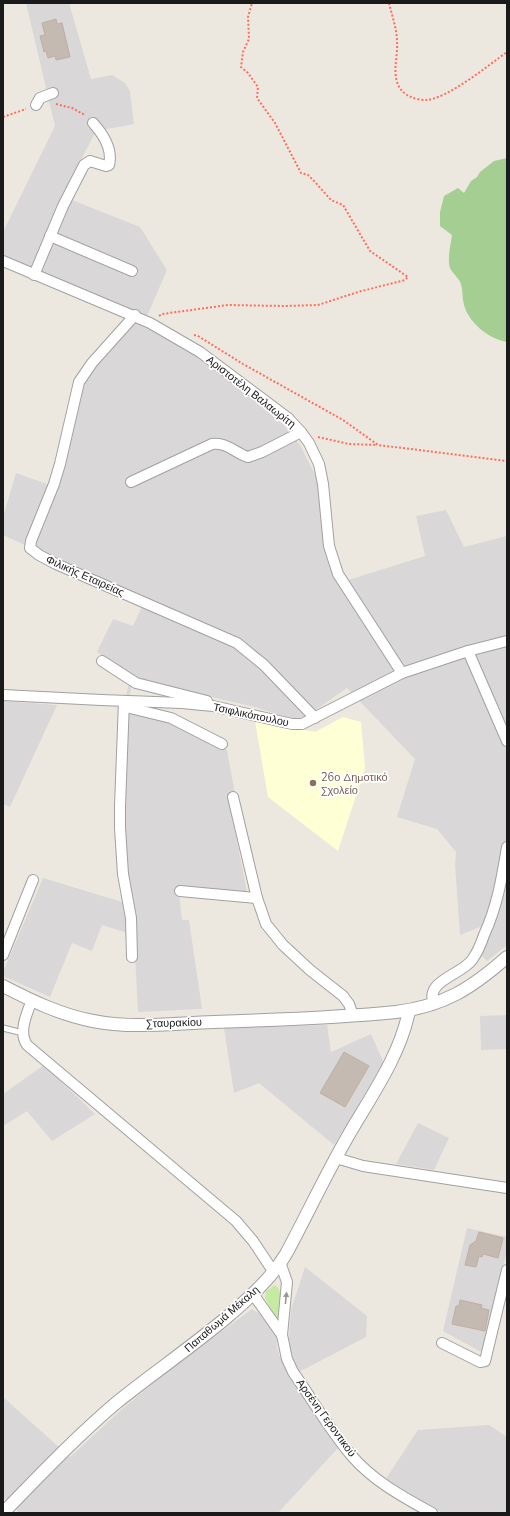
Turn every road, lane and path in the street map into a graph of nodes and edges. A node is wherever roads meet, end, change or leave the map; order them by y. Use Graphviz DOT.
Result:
graph roads {
  1 [pos="252,3"];
  2 [pos="389,3"];
  3 [pos="507,52"];
  4 [pos="53,93"];
  5 [pos="36,105"];
  6 [pos="3,117"];
  7 [pos="93,123"];
  8 [pos="50,236"];
  9 [pos="3,261"];
  10 [pos="132,271"];
  11 [pos="34,274"];
  12 [pos="135,315"];
  13 [pos="150,323"];
  14 [pos="191,334"];
  15 [pos="301,432"];
  16 [pos="378,445"];
  17 [pos="507,461"];
  18 [pos="131,482"];
  19 [pos="507,641"];
  20 [pos="468,651"];
  21 [pos="102,661"];
  22 [pos="402,672"];
  23 [pos="3,694"];
  24 [pos="124,701"];
  25 [pos="221,708"];
  26 [pos="315,718"];
  27 [pos="507,741"];
  28 [pos="222,744"];
  29 [pos="233,797"];
  30 [pos="507,847"];
  31 [pos="34,880"];
  32 [pos="180,891"];
  33 [pos="257,898"];
  34 [pos="3,955"];
  35 [pos="132,957"];
  36 [pos="507,957"];
  37 [pos="3,986"];
  38 [pos="32,1000"];
  39 [pos="434,1004"];
  40 [pos="409,1011"];
  41 [pos="353,1016"];
  42 [pos="3,1028"];
  43 [pos="23,1033"];
  44 [pos="336,1158"];
  45 [pos="507,1188"];
  46 [pos="277,1267"];
  47 [pos="507,1270"];
  48 [pos="253,1294"];
  49 [pos="282,1335"];
  50 [pos="442,1343"];
  51 [pos="4,1510"];
  52 [pos="432,1513"];
  1 -- 13 [label="path"];
  2 -- 3 [label="path"];
  4 -- 5 [label="street"];
  5 -- 6 [label="path"];
  5 -- 7 [label="path"];
  7 -- 8 [label="street"];
  8 -- 10 [label="street"];
  8 -- 11 [label="street"];
  9 -- 11 [label="street, Αριστοτέλη Βαλαωρίτη"];
  11 -- 12 [label="street, Αριστοτέλη Βαλαωρίτη"];
  12 -- 13 [label="street, Αριστοτέλη Βαλαωρίτη"];
  12 -- 26 [label="street, Φιλικής Εταιρείας"];
  13 -- 15 [label="street, Αριστοτέλη Βαλαωρίτη"];
  14 -- 16 [label="path"];
  15 -- 16 [label="path"];
  15 -- 18 [label="street"];
  15 -- 22 [label="street, Αριστοτέλη Βαλαωρίτη"];
  16 -- 17 [label="path"];
  19 -- 20 [label="street, Τσιφλικόπουλου"];
  20 -- 22 [label="street, Τσιφλικόπουλου"];
  20 -- 27 [label="street"];
  21 -- 25 [label="street"];
  22 -- 26 [label="street, Τσιφλικόπουλου"];
  23 -- 24 [label="street, Τσιφλικόπουλου"];
  24 -- 25 [label="street, Τσιφλικόπουλου"];
  24 -- 28 [label="street"];
  24 -- 35 [label="street"];
  25 -- 26 [label="street, Τσιφλικόπουλου"];
  29 -- 33 [label="street"];
  30 -- 39 [label="street"];
  31 -- 34 [label="street"];
  32 -- 33 [label="street"];
  33 -- 41 [label="street"];
  36 -- 39 [label="street, Σταυρακίου"];
  37 -- 38 [label="street, Σταυρακίου"];
  38 -- 41 [label="street, Σταυρακίου"];
  38 -- 43 [label="street"];
  39 -- 40 [label="street, Σταυρακίου"];
  40 -- 41 [label="street, Σταυρακίου"];
  40 -- 44 [label="street, Παπαθωμά Μέκαλη"];
  42 -- 43 [label="lane"];
  43 -- 46 [label="street"];
  44 -- 45 [label="street"];
  44 -- 46 [label="street, Παπαθωμά Μέκαλη"];
  46 -- 48 [label="street, Παπαθωμά Μέκαλη"];
  49 -- 46 [label="street, one-way"];
  47 -- 50 [label="street"];
  48 -- 49 [label="street, Αρσένη Γεροντικού"];
  48 -- 51 [label="street, Παπαθωμά Μέκαλη"];
  49 -- 52 [label="street, Αρσένη Γεροντικού"];
}
